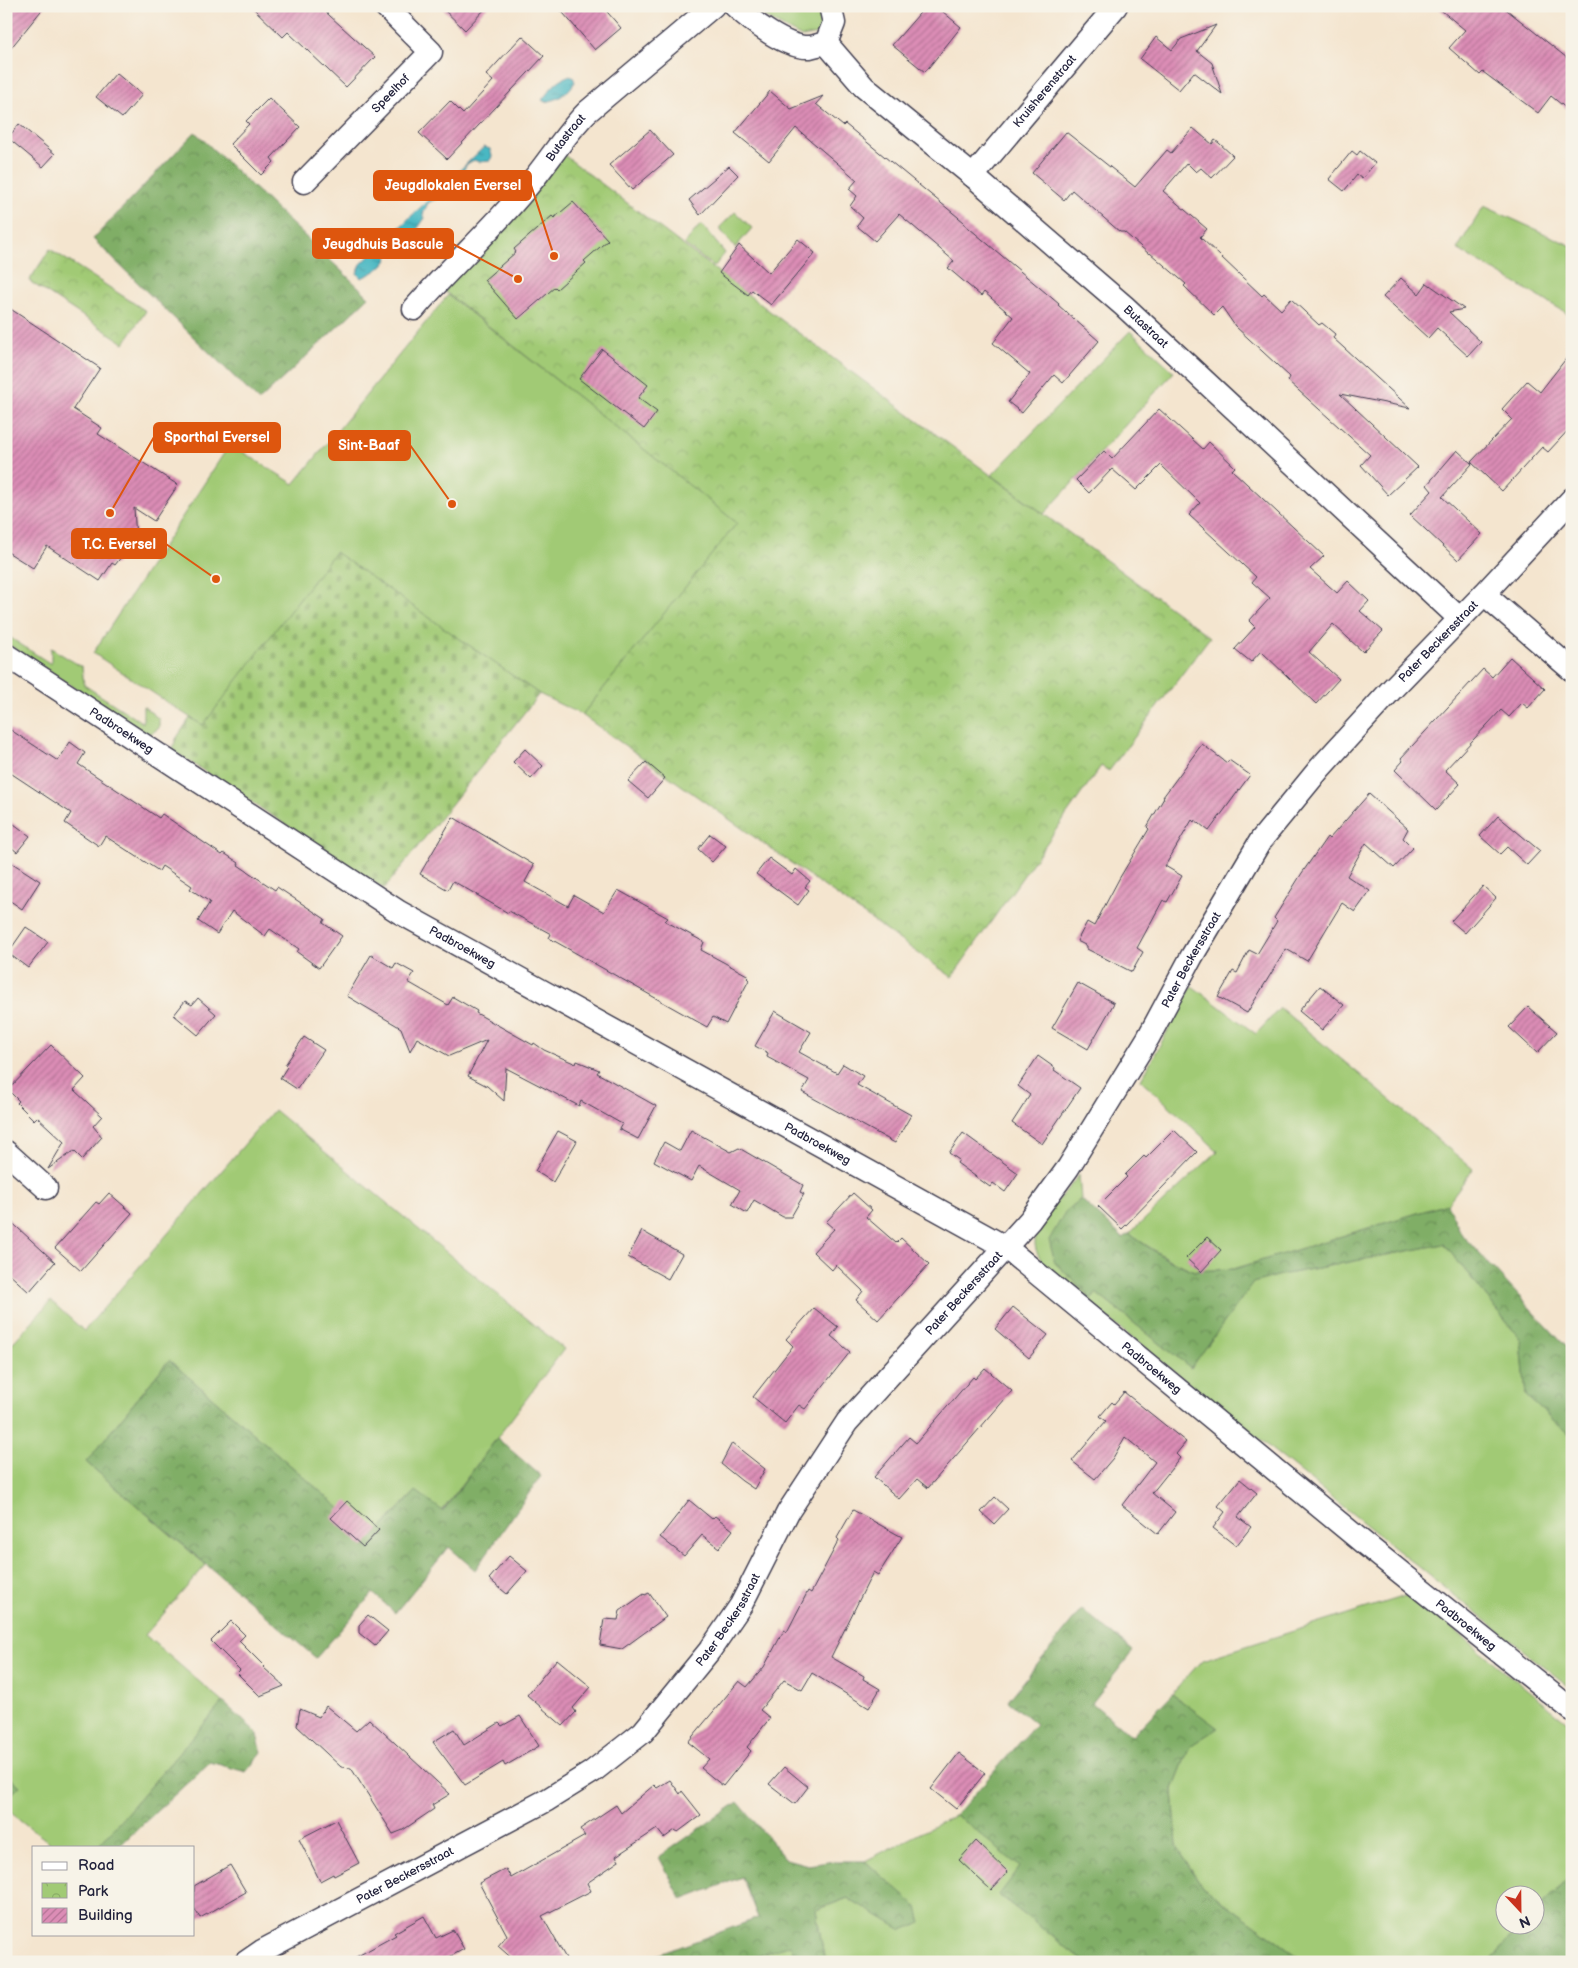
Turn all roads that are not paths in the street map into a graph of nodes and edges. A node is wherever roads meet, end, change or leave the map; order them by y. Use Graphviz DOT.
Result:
graph roads {
  1 [pos="385,6"];
  2 [pos="714,6"];
  3 [pos="735,6"];
  4 [pos="830,6"];
  5 [pos="1116,6"];
  6 [pos="826,43"];
  7 [pos="973,176"];
  8 [pos="304,182"];
  9 [pos="414,308"];
  10 [pos="1572,498"];
  11 [pos="1484,594"];
  12 [pos="1459,618"];
  13 [pos="6,655"];
  14 [pos="1572,670"];
  15 [pos="9,1160"];
  16 [pos="46,1188"];
  17 [pos="1005,1247"];
  18 [pos="1572,1710"];
  19 [pos="246,1962"];
  1 -- 8 [label="street, Speelhof"];
  2 -- 9 [label="street, Butastraat"];
  3 -- 6 [label="street"];
  4 -- 6 [label="street"];
  5 -- 7 [label="street, Kruisherenstraat"];
  6 -- 7 [label="street, Butastraat"];
  7 -- 12 [label="street, Butastraat"];
  10 -- 11 [label="street, Pater Beckersstraat"];
  11 -- 12 [label="street, Pater Beckersstraat"];
  11 -- 14 [label="street"];
  12 -- 17 [label="street, Pater Beckersstraat"];
  13 -- 17 [label="street, Padbroekweg"];
  15 -- 16 [label="street"];
  17 -- 18 [label="street, Padbroekweg"];
  17 -- 19 [label="street, Pater Beckersstraat"];
}
